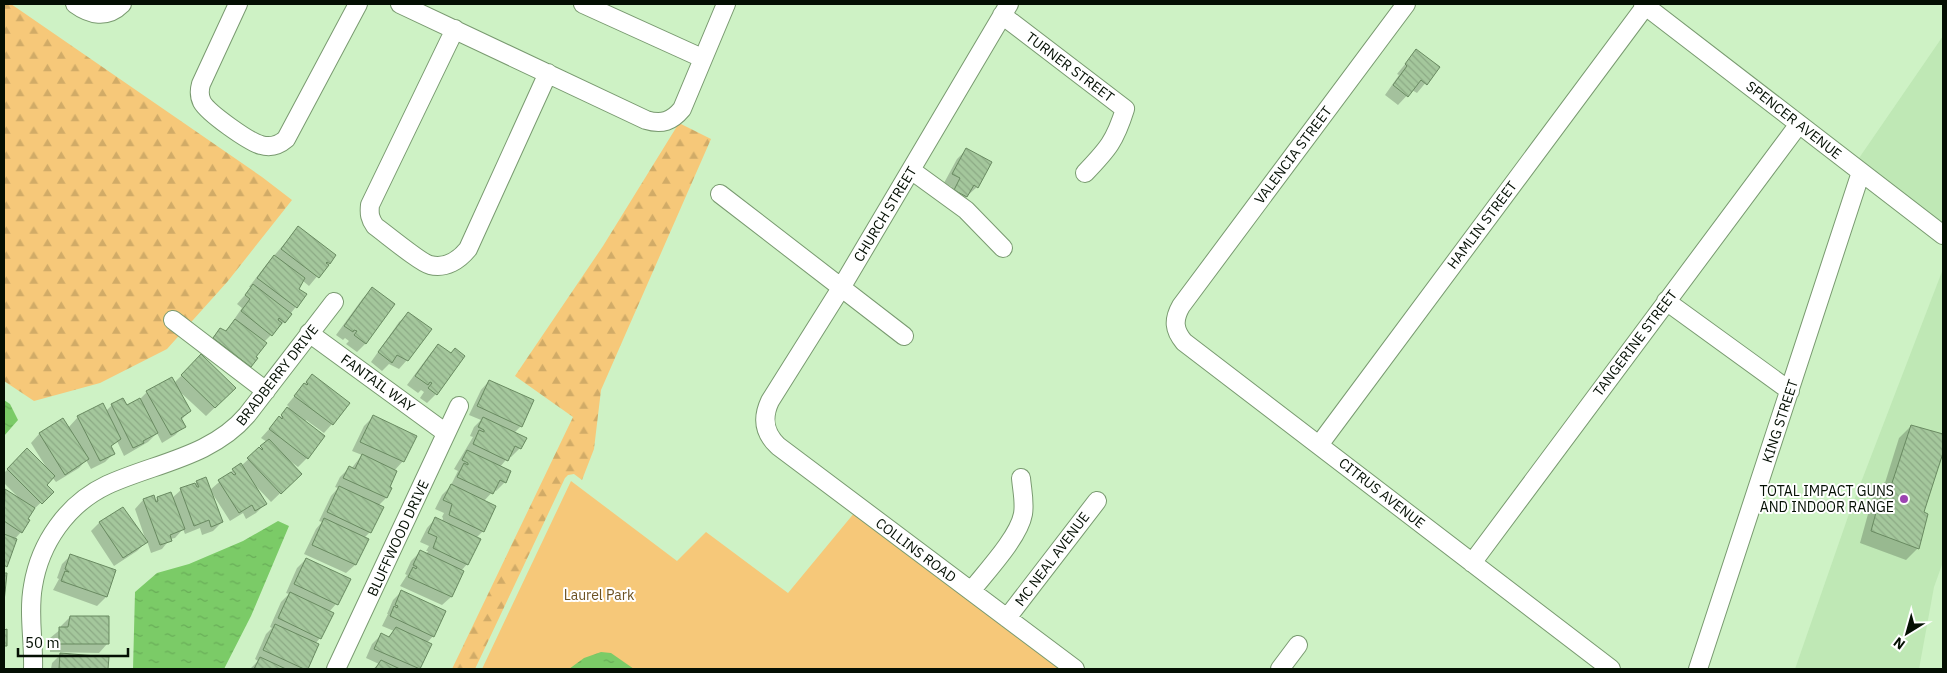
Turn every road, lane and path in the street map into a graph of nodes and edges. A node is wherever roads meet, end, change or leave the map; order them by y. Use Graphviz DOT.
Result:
graph roads {
  1 [pos="75,4"];
  2 [pos="122,4"];
  3 [pos="238,4"];
  4 [pos="358,4"];
  5 [pos="400,4"];
  6 [pos="583,4"];
  7 [pos="726,4"];
  8 [pos="1406,4"];
  9 [pos="1645,4"];
  10 [pos="1005,10"];
  11 [pos="455,30"];
  12 [pos="702,58"];
  13 [pos="548,73"];
  14 [pos="1799,124"];
  15 [pos="911,170"];
  16 [pos="1861,172"];
  17 [pos="1085,173"];
  18 [pos="720,194"];
  19 [pos="1943,235"];
  20 [pos="1003,248"];
  21 [pos="841,288"];
  22 [pos="1666,301"];
  23 [pos="334,302"];
  24 [pos="1181,306"];
  25 [pos="173,320"];
  26 [pos="310,333"];
  27 [pos="904,336"];
  28 [pos="266,391"];
  29 [pos="1790,391"];
  30 [pos="459,406"];
  31 [pos="764,424"];
  32 [pos="446,434"];
  33 [pos="1319,445"];
  34 [pos="1021,478"];
  35 [pos="1097,501"];
  36 [pos="1472,563"];
  37 [pos="972,591"];
  38 [pos="1007,618"];
  39 [pos="1298,645"];
  40 [pos="33,669"];
  41 [pos="336,669"];
  42 [pos="1075,669"];
  43 [pos="1280,669"];
  44 [pos="1612,669"];
  45 [pos="1698,669"];
  1 -- 2 [label="street"];
  3 -- 4 [label="street"];
  5 -- 11 [label="street"];
  6 -- 12 [label="street"];
  7 -- 12 [label="street"];
  8 -- 24 [label="street, VALENCIA STREET"];
  9 -- 14 [label="street, SPENCER AVENUE"];
  9 -- 33 [label="street, HAMLIN STREET"];
  10 -- 15 [label="street, CHURCH STREET"];
  10 -- 17 [label="street, TURNER STREET"];
  11 -- 13 [label="street"];
  11 -- 13 [label="street"];
  12 -- 13 [label="street"];
  14 -- 16 [label="street, SPENCER AVENUE"];
  14 -- 22 [label="street, TANGERINE STREET"];
  15 -- 20 [label="street"];
  15 -- 21 [label="street, CHURCH STREET"];
  16 -- 19 [label="street, SPENCER AVENUE"];
  16 -- 29 [label="street, KING STREET"];
  18 -- 21 [label="street"];
  21 -- 27 [label="street"];
  21 -- 31 [label="street, CHURCH STREET"];
  22 -- 29 [label="street"];
  22 -- 36 [label="street, TANGERINE STREET"];
  23 -- 26 [label="street, BRADBERRY DRIVE"];
  24 -- 33 [label="street, CITRUS AVENUE"];
  25 -- 28 [label="street"];
  26 -- 28 [label="street, BRADBERRY DRIVE"];
  26 -- 32 [label="street, FANTAIL WAY"];
  28 -- 40 [label="street, BRADBERRY DRIVE"];
  29 -- 45 [label="street, KING STREET"];
  30 -- 32 [label="street, BLUFFWOOD DRIVE"];
  31 -- 37 [label="street, COLLINS ROAD"];
  32 -- 41 [label="street, BLUFFWOOD DRIVE"];
  33 -- 36 [label="street, CITRUS AVENUE"];
  34 -- 37 [label="street"];
  35 -- 38 [label="street, MC NEAL AVENUE"];
  36 -- 44 [label="street, CITRUS AVENUE"];
  37 -- 38 [label="street, COLLINS ROAD"];
  38 -- 42 [label="street, COLLINS ROAD"];
  39 -- 43 [label="street"];
}
